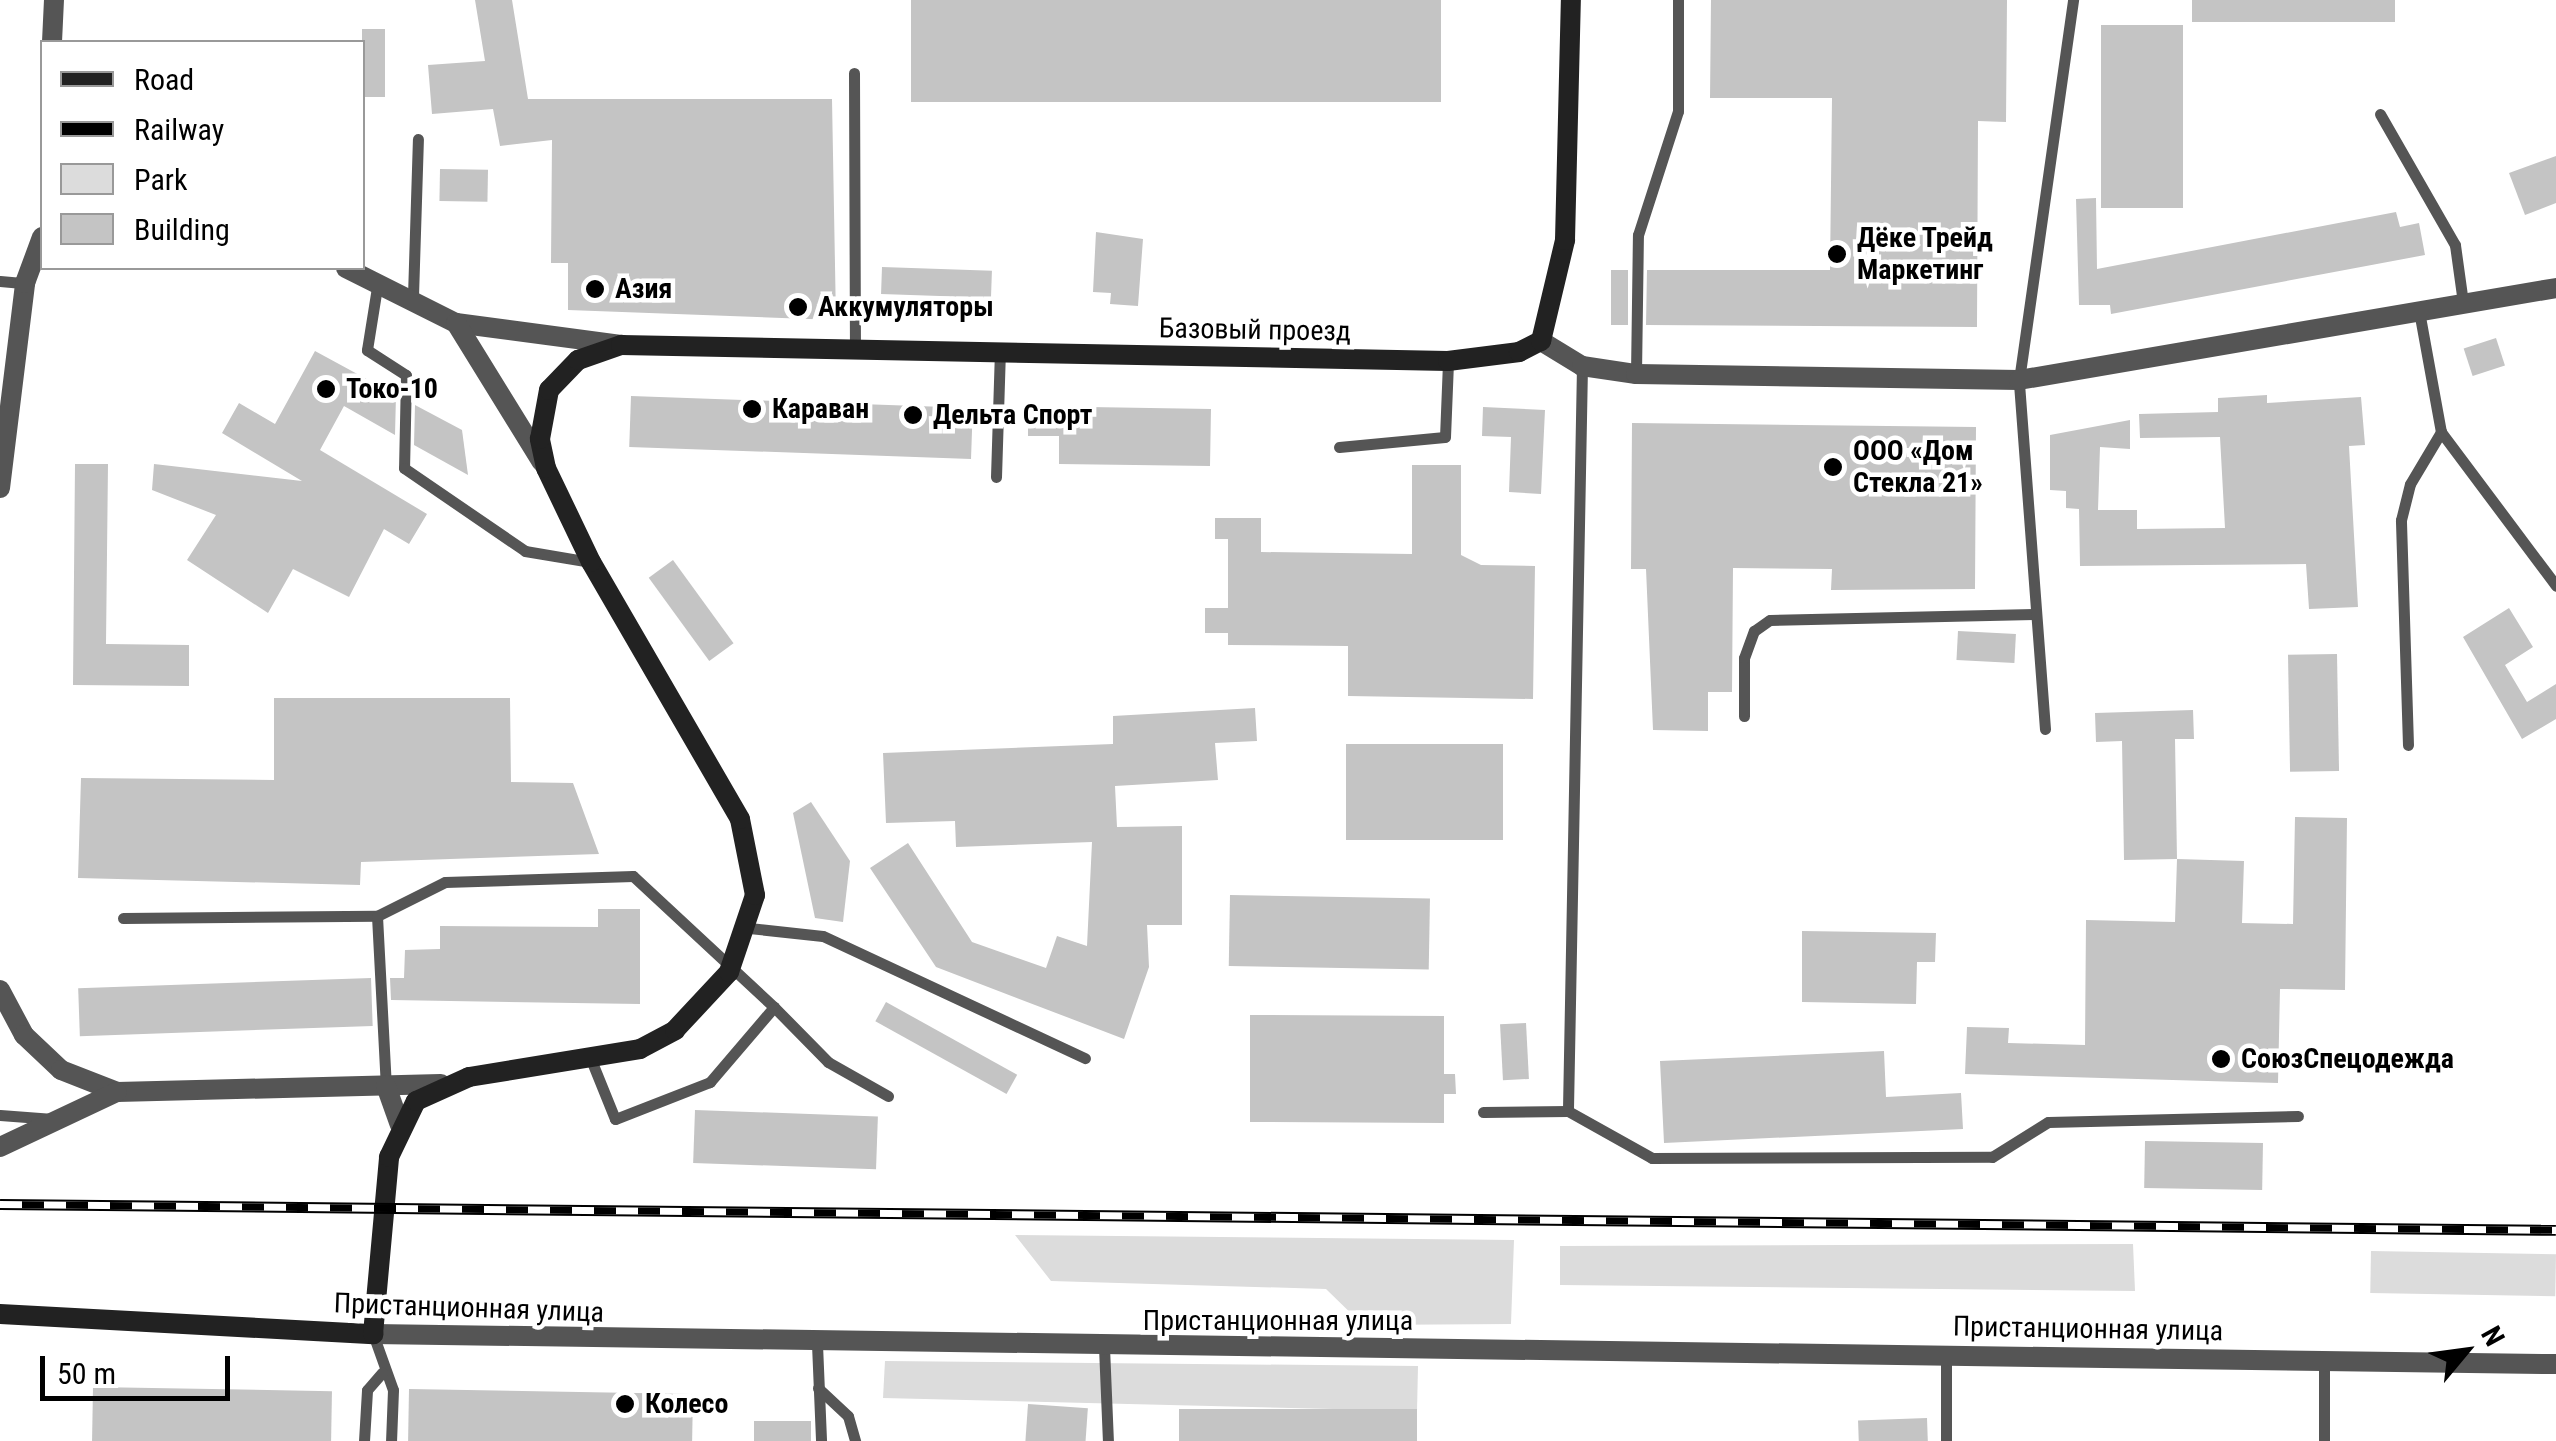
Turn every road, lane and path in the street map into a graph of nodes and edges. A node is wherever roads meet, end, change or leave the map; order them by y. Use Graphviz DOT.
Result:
graph roads {
  1 [pos="54,0"];
  2 [pos="1571,0"];
  3 [pos="1678,0"];
  4 [pos="2073,0"];
  5 [pos="52,40"];
  6 [pos="854,73"];
  7 [pos="2380,114"];
  8 [pos="418,138"];
  9 [pos="40,242"];
  10 [pos="351,270"];
  11 [pos="0,281"];
  12 [pos="378,281"];
  13 [pos="25,283"];
  14 [pos="2556,288"];
  15 [pos="413,296"];
  16 [pos="2462,302"];
  17 [pos="2419,311"];
  18 [pos="456,323"];
  19 [pos="1541,341"];
  20 [pos="621,345"];
  21 [pos="855,352"];
  22 [pos="1000,353"];
  23 [pos="1448,360"];
  24 [pos="1582,366"];
  25 [pos="1636,374"];
  26 [pos="2019,380"];
  27 [pos="2440,432"];
  28 [pos="1338,447"];
  29 [pos="546,468"];
  30 [pos="996,477"];
  31 [pos="0,488"];
  32 [pos="591,562"];
  33 [pos="2556,586"];
  34 [pos="2036,614"];
  35 [pos="1744,716"];
  36 [pos="2045,730"];
  37 [pos="2408,745"];
  38 [pos="378,916"];
  39 [pos="123,918"];
  40 [pos="749,928"];
  41 [pos="729,972"];
  42 [pos="0,990"];
  43 [pos="774,1007"];
  44 [pos="1085,1058"];
  45 [pos="592,1062"];
  46 [pos="441,1084"];
  47 [pos="386,1086"];
  48 [pos="117,1092"];
  49 [pos="888,1096"];
  50 [pos="1568,1111"];
  51 [pos="1483,1112"];
  52 [pos="0,1115"];
  53 [pos="2298,1116"];
  54 [pos="68,1120"];
  55 [pos="400,1125"];
  56 [pos="0,1147"];
  57 [pos="0,1314"];
  58 [pos="373,1334"];
  59 [pos="817,1344"];
  60 [pos="1104,1347"];
  61 [pos="1946,1354"];
  62 [pos="2324,1361"];
  63 [pos="2556,1364"];
  64 [pos="382,1373"];
  65 [pos="818,1388"];
  66 [pos="364,1441"];
  67 [pos="391,1441"];
  68 [pos="821,1441"];
  69 [pos="855,1441"];
  70 [pos="1108,1441"];
  71 [pos="1946,1441"];
  72 [pos="2324,1441"];
  1 -- 5 [label="street"];
  2 -- 19 [label="street"];
  3 -- 25 [label="lane"];
  4 -- 26 [label="lane"];
  6 -- 21 [label="lane"];
  7 -- 16 [label="lane"];
  8 -- 15 [label="lane"];
  9 -- 13 [label="street"];
  10 -- 12 [label="street, Базовый проезд"];
  11 -- 13 [label="lane"];
  12 -- 15 [label="street, Базовый проезд"];
  12 -- 32 [label="lane"];
  13 -- 31 [label="street"];
  14 -- 16 [label="street"];
  15 -- 18 [label="street, Базовый проезд"];
  16 -- 17 [label="street"];
  17 -- 26 [label="street"];
  17 -- 27 [label="lane"];
  18 -- 20 [label="street, Базовый проезд"];
  18 -- 29 [label="street, Базовый проезд"];
  19 -- 23 [label="street, Базовый проезд"];
  19 -- 24 [label="street"];
  20 -- 21 [label="street, Базовый проезд"];
  20 -- 29 [label="street, Базовый проезд"];
  21 -- 22 [label="street, Базовый проезд"];
  22 -- 23 [label="street, Базовый проезд"];
  22 -- 30 [label="lane"];
  23 -- 28 [label="lane"];
  24 -- 25 [label="street"];
  24 -- 50 [label="lane"];
  25 -- 26 [label="street"];
  26 -- 34 [label="lane"];
  27 -- 33 [label="lane"];
  27 -- 37 [label="lane"];
  29 -- 32 [label="street, Базовый проезд"];
  32 -- 40 [label="street, Базовый проезд"];
  34 -- 35 [label="lane"];
  34 -- 36 [label="lane"];
  38 -- 39 [label="lane"];
  38 -- 41 [label="lane"];
  38 -- 47 [label="lane"];
  40 -- 41 [label="street, Базовый проезд"];
  40 -- 44 [label="lane"];
  41 -- 43 [label="lane"];
  41 -- 45 [label="street, Базовый проезд"];
  42 -- 48 [label="street"];
  43 -- 45 [label="lane"];
  43 -- 49 [label="lane"];
  45 -- 46 [label="street, Базовый проезд"];
  46 -- 47 [label="street"];
  46 -- 55 [label="street"];
  47 -- 48 [label="street"];
  47 -- 55 [label="street"];
  48 -- 54 [label="street"];
  50 -- 51 [label="lane"];
  50 -- 53 [label="lane"];
  52 -- 54 [label="lane"];
  54 -- 56 [label="street"];
  55 -- 58 [label="street"];
  57 -- 58 [label="street, Пристанционная улица"];
  58 -- 59 [label="street, Пристанционная улица"];
  58 -- 64 [label="lane"];
  59 -- 60 [label="street, Пристанционная улица"];
  59 -- 65 [label="lane"];
  60 -- 61 [label="street, Пристанционная улица"];
  60 -- 70 [label="lane"];
  61 -- 62 [label="street, Пристанционная улица"];
  61 -- 71 [label="lane"];
  62 -- 63 [label="street, Пристанционная улица"];
  62 -- 72 [label="lane"];
  64 -- 66 [label="lane"];
  64 -- 67 [label="lane"];
  65 -- 68 [label="lane"];
  65 -- 69 [label="lane"];
}
